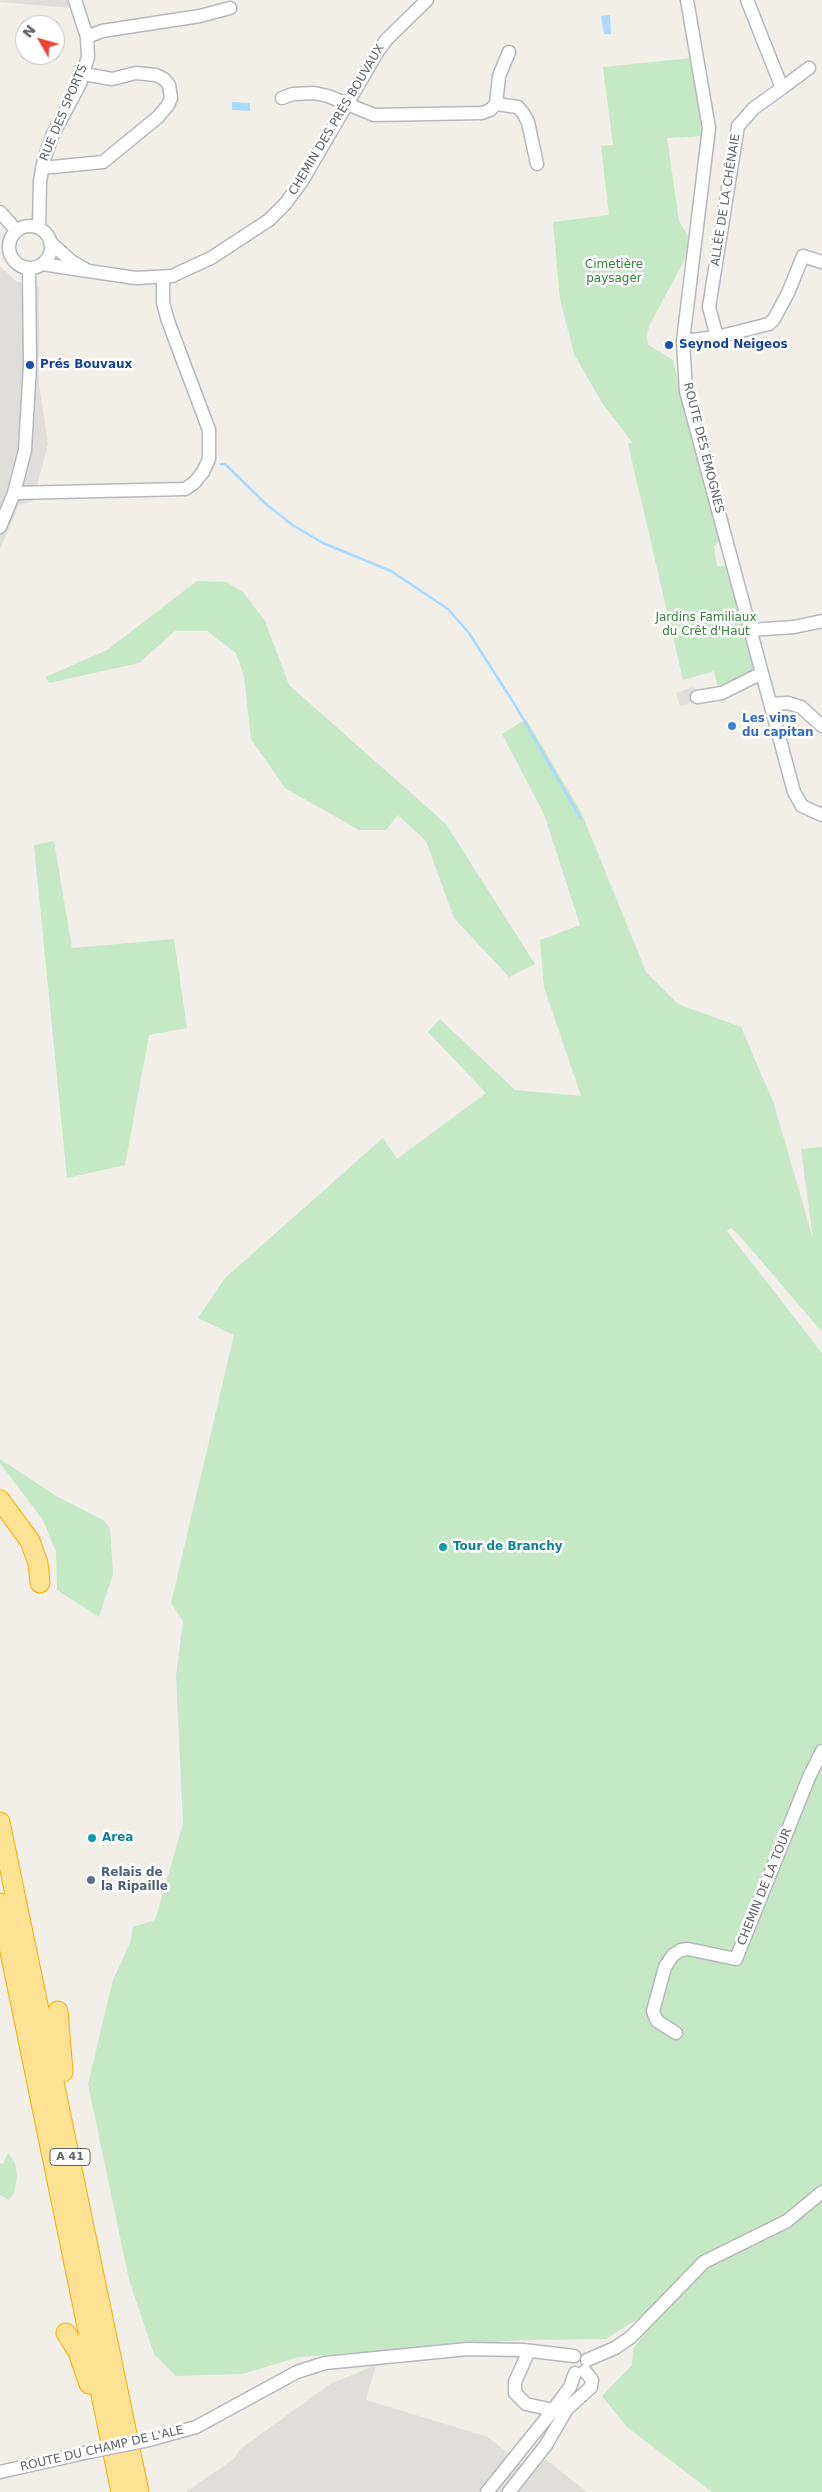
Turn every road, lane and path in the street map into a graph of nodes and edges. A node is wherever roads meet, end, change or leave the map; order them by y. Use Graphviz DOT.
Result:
graph roads {
  1 [pos="75,0"];
  2 [pos="427,0"];
  3 [pos="687,0"];
  4 [pos="747,0"];
  5 [pos="230,8"];
  6 [pos="87,37"];
  7 [pos="509,52"];
  8 [pos="808,68"];
  9 [pos="84,74"];
  10 [pos="782,88"];
  11 [pos="282,98"];
  12 [pos="496,104"];
  13 [pos="347,105"];
  14 [pos="537,164"];
  15 [pos="42,168"];
  16 [pos="0,212"];
  17 [pos="39,228"];
  18 [pos="15,233"];
  19 [pos="0,242"];
  20 [pos="50,242"];
  21 [pos="0,254"];
  22 [pos="12,258"];
  23 [pos="822,262"];
  24 [pos="42,264"];
  25 [pos="28,268"];
  26 [pos="88,271"];
  27 [pos="162,278"];
  28 [pos="717,337"];
  29 [pos="682,341"];
  30 [pos="14,493"];
  31 [pos="0,526"];
  32 [pos="822,621"];
  33 [pos="750,630"];
  34 [pos="762,673"];
  35 [pos="697,696"];
  36 [pos="771,704"];
  37 [pos="822,726"];
  38 [pos="822,815"];
  39 [pos="0,1500"];
  40 [pos="40,1583"];
  41 [pos="822,1751"];
  42 [pos="0,1822"];
  43 [pos="0,1903"];
  44 [pos="58,2011"];
  45 [pos="676,2033"];
  46 [pos="822,2192"];
  47 [pos="88,2246"];
  48 [pos="66,2333"];
  49 [pos="522,2353"];
  50 [pos="578,2365"];
  51 [pos="554,2410"];
  52 [pos="0,2472"];
  53 [pos="116,2492"];
  54 [pos="122,2492"];
  55 [pos="139,2492"];
  56 [pos="486,2492"];
  57 [pos="509,2492"];
  1 -- 6 [label="street, RUE DES SPORTS"];
  2 -- 13 [label="street, CHEMIN DES PRÉS BOUVAUX"];
  3 -- 29 [label="street, ROUTE DES ÉMOGNES"];
  4 -- 10 [label="street"];
  5 -- 6 [label="street"];
  6 -- 9 [label="street, RUE DES SPORTS"];
  7 -- 12 [label="street"];
  8 -- 10 [label="street, ALLÉE DE LA CHÊNAIE"];
  9 -- 15 [label="street, RUE DES SPORTS"];
  9 -- 15 [label="street"];
  10 -- 28 [label="street, ALLÉE DE LA CHÊNAIE"];
  11 -- 13 [label="street"];
  12 -- 13 [label="street"];
  12 -- 14 [label="street"];
  13 -- 27 [label="street, CHEMIN DES PRÉS BOUVAUX"];
  15 -- 17 [label="street, RUE DES SPORTS"];
  16 -- 18 [label="street"];
  17 -- 18 [label="street"];
  17 -- 20 [label="street"];
  18 -- 19 [label="street"];
  18 -- 22 [label="street"];
  20 -- 24 [label="street"];
  20 -- 26 [label="street"];
  21 -- 22 [label="street"];
  22 -- 25 [label="street"];
  23 -- 28 [label="street"];
  24 -- 25 [label="street"];
  24 -- 26 [label="street, CHEMIN DES PRÉS BOUVAUX"];
  25 -- 30 [label="street"];
  26 -- 27 [label="street, CHEMIN DES PRÉS BOUVAUX"];
  27 -- 30 [label="street"];
  28 -- 29 [label="street"];
  29 -- 33 [label="street, ROUTE DES ÉMOGNES"];
  30 -- 31 [label="street"];
  32 -- 33 [label="street"];
  33 -- 34 [label="street, ROUTE DES ÉMOGNES"];
  34 -- 35 [label="street"];
  34 -- 36 [label="street, ROUTE DES ÉMOGNES"];
  36 -- 37 [label="street"];
  36 -- 38 [label="street, ROUTE DES ÉMOGNES"];
  39 -- 40 [label="highway"];
  41 -- 45 [label="street, CHEMIN DE LA TOUR"];
  42 -- 47 [label="highway, A 41"];
  43 -- 54 [label="highway, A 41"];
  44 -- 47 [label="highway"];
  46 -- 50 [label="street"];
  47 -- 55 [label="highway, A 41"];
  48 -- 53 [label="highway"];
  49 -- 50 [label="street, ROUTE DU CHAMP DE L'ALE"];
  49 -- 51 [label="street"];
  49 -- 52 [label="street, ROUTE DU CHAMP DE L'ALE, bridge"];
  50 -- 51 [label="street"];
  50 -- 57 [label="street"];
  51 -- 56 [label="street"];
}
